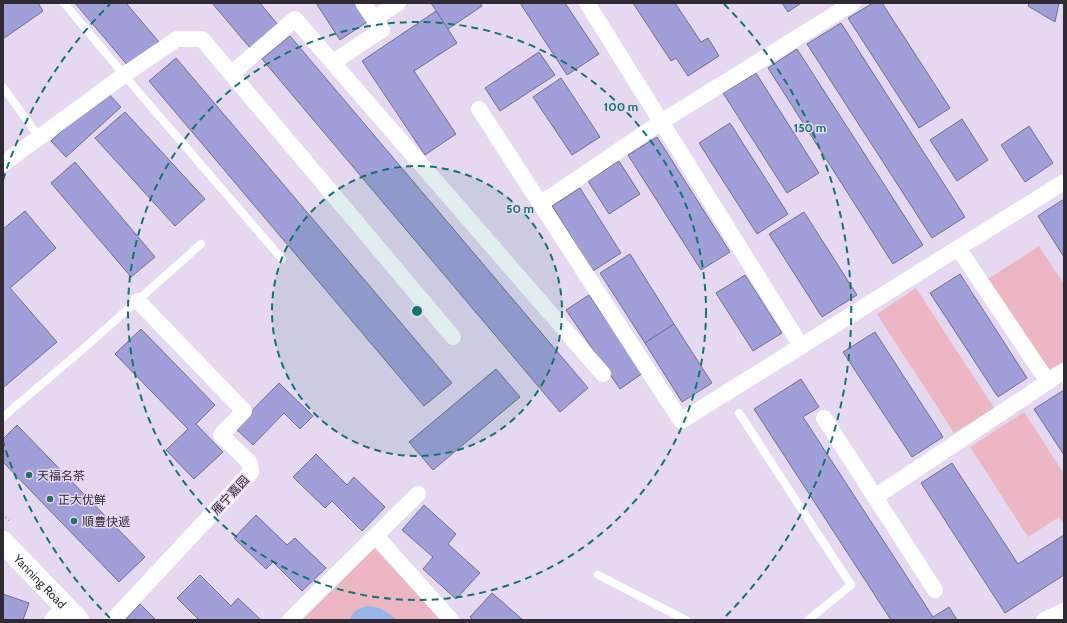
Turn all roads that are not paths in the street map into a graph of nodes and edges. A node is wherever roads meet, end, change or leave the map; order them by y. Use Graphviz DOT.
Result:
graph roads {
  1 [pos="64,3"];
  2 [pos="363,3"];
  3 [pos="398,3"];
  4 [pos="588,3"];
  5 [pos="853,3"];
  6 [pos="374,19"];
  7 [pos="333,62"];
  8 [pos="231,74"];
  9 [pos="124,75"];
  10 [pos="3,87"];
  11 [pos="479,108"];
  12 [pos="661,122"];
  13 [pos="39,137"];
  14 [pos="3,164"];
  15 [pos="1064,182"];
  16 [pos="540,204"];
  17 [pos="201,244"];
  18 [pos="958,248"];
  19 [pos="282,259"];
  20 [pos="138,301"];
  21 [pos="453,337"];
  22 [pos="801,346"];
  23 [pos="1064,371"];
  24 [pos="603,374"];
  25 [pos="1048,382"];
  26 [pos="739,413"];
  27 [pos="3,417"];
  28 [pos="824,418"];
  29 [pos="418,494"];
  30 [pos="875,497"];
  31 [pos="376,536"];
  32 [pos="3,542"];
  33 [pos="598,575"];
  34 [pos="935,590"];
  35 [pos="1064,612"];
  36 [pos="65,616"];
  37 [pos="112,620"];
  38 [pos="290,620"];
  39 [pos="451,620"];
  40 [pos="686,620"];
  41 [pos="808,620"];
  42 [pos="1044,620"];
  1 -- 9 [label="lane"];
  2 -- 6 [label="street"];
  3 -- 6 [label="street"];
  4 -- 12 [label="street"];
  5 -- 12 [label="street"];
  6 -- 7 [label="street"];
  7 -- 8 [label="street"];
  7 -- 24 [label="street"];
  8 -- 9 [label="street"];
  8 -- 21 [label="street"];
  9 -- 13 [label="street"];
  9 -- 19 [label="lane"];
  10 -- 13 [label="lane"];
  11 -- 16 [label="street"];
  12 -- 16 [label="street"];
  12 -- 22 [label="street"];
  13 -- 14 [label="street"];
  15 -- 18 [label="street"];
  16 -- 22 [label="street"];
  17 -- 20 [label="lane"];
  18 -- 22 [label="street"];
  18 -- 25 [label="street"];
  20 -- 27 [label="lane"];
  20 -- 37 [label="street, 雁宁嘉园"];
  23 -- 25 [label="street"];
  25 -- 30 [label="street"];
  26 -- 41 [label="lane"];
  28 -- 30 [label="street"];
  29 -- 31 [label="street"];
  30 -- 34 [label="street"];
  31 -- 38 [label="street"];
  31 -- 39 [label="street"];
  32 -- 36 [label="main road, Yanning Road"];
  33 -- 40 [label="lane"];
  35 -- 42 [label="street"];
}
